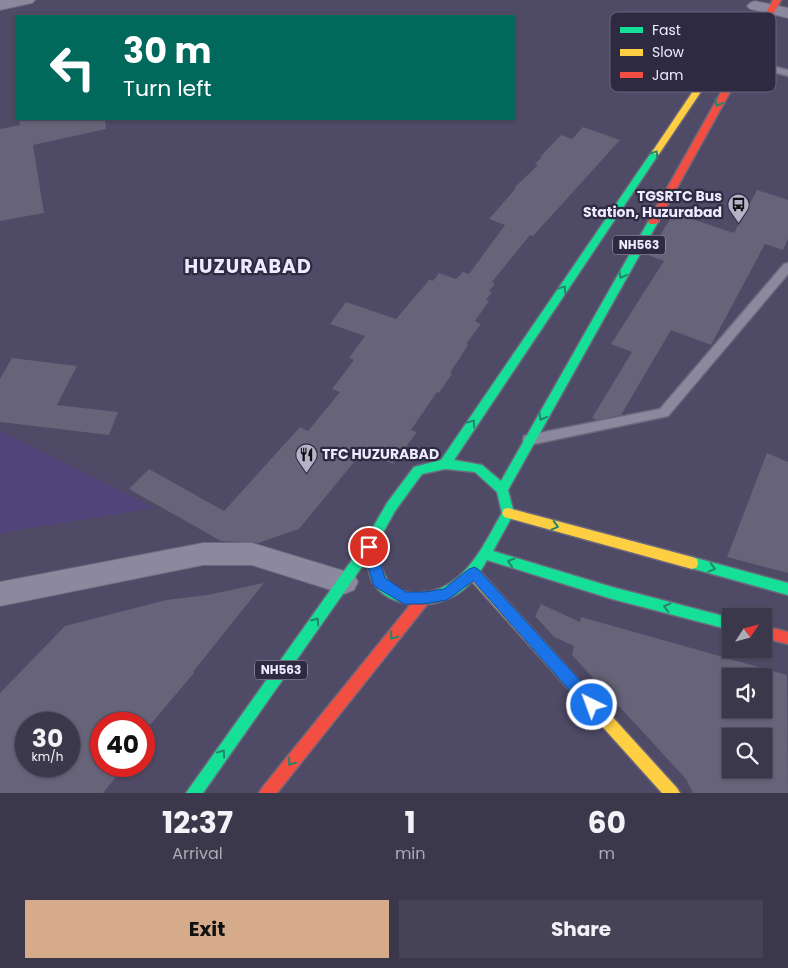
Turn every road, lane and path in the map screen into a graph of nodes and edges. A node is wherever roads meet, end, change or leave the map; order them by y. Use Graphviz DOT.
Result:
graph roads {
  1 [pos="27,0"];
  2 [pos="766,4"];
  3 [pos="0,5"];
  4 [pos="788,13"];
  5 [pos="705,92"];
  6 [pos="725,92"];
  7 [pos="788,267"];
  8 [pos="529,440"];
  9 [pos="445,464"];
  10 [pos="502,490"];
  11 [pos="508,513"];
  12 [pos="369,547"];
  13 [pos="484,554"];
  14 [pos="474,573"];
  15 [pos="344,582"];
  16 [pos="788,589"];
  17 [pos="0,594"];
  18 [pos="424,598"];
  19 [pos="722,622"];
  20 [pos="772,634"];
  21 [pos="788,638"];
  22 [pos="194,793"];
  23 [pos="267,793"];
  24 [pos="672,793"];
  1 -- 3 [label="street"];
  2 -- 4 [label="street"];
  9 -- 5 [label="main road, NH563, one-way"];
  6 -- 8 [label="main road, NH563, one-way"];
  7 -- 8 [label="lane"];
  8 -- 10 [label="main road, NH563"];
  9 -- 10 [label="main road, NH563"];
  9 -- 12 [label="main road, NH563"];
  10 -- 11 [label="main road"];
  11 -- 13 [label="main road"];
  11 -- 16 [label="main road, one-way"];
  12 -- 15 [label="main road, NH563"];
  12 -- 18 [label="main road"];
  13 -- 14 [label="main road"];
  19 -- 13 [label="main road, one-way"];
  14 -- 18 [label="main road"];
  14 -- 24 [label="main road"];
  15 -- 17 [label="street"];
  22 -- 15 [label="main road, NH563, one-way"];
  18 -- 23 [label="main road, one-way"];
  20 -- 21 [label="main road"];
}
